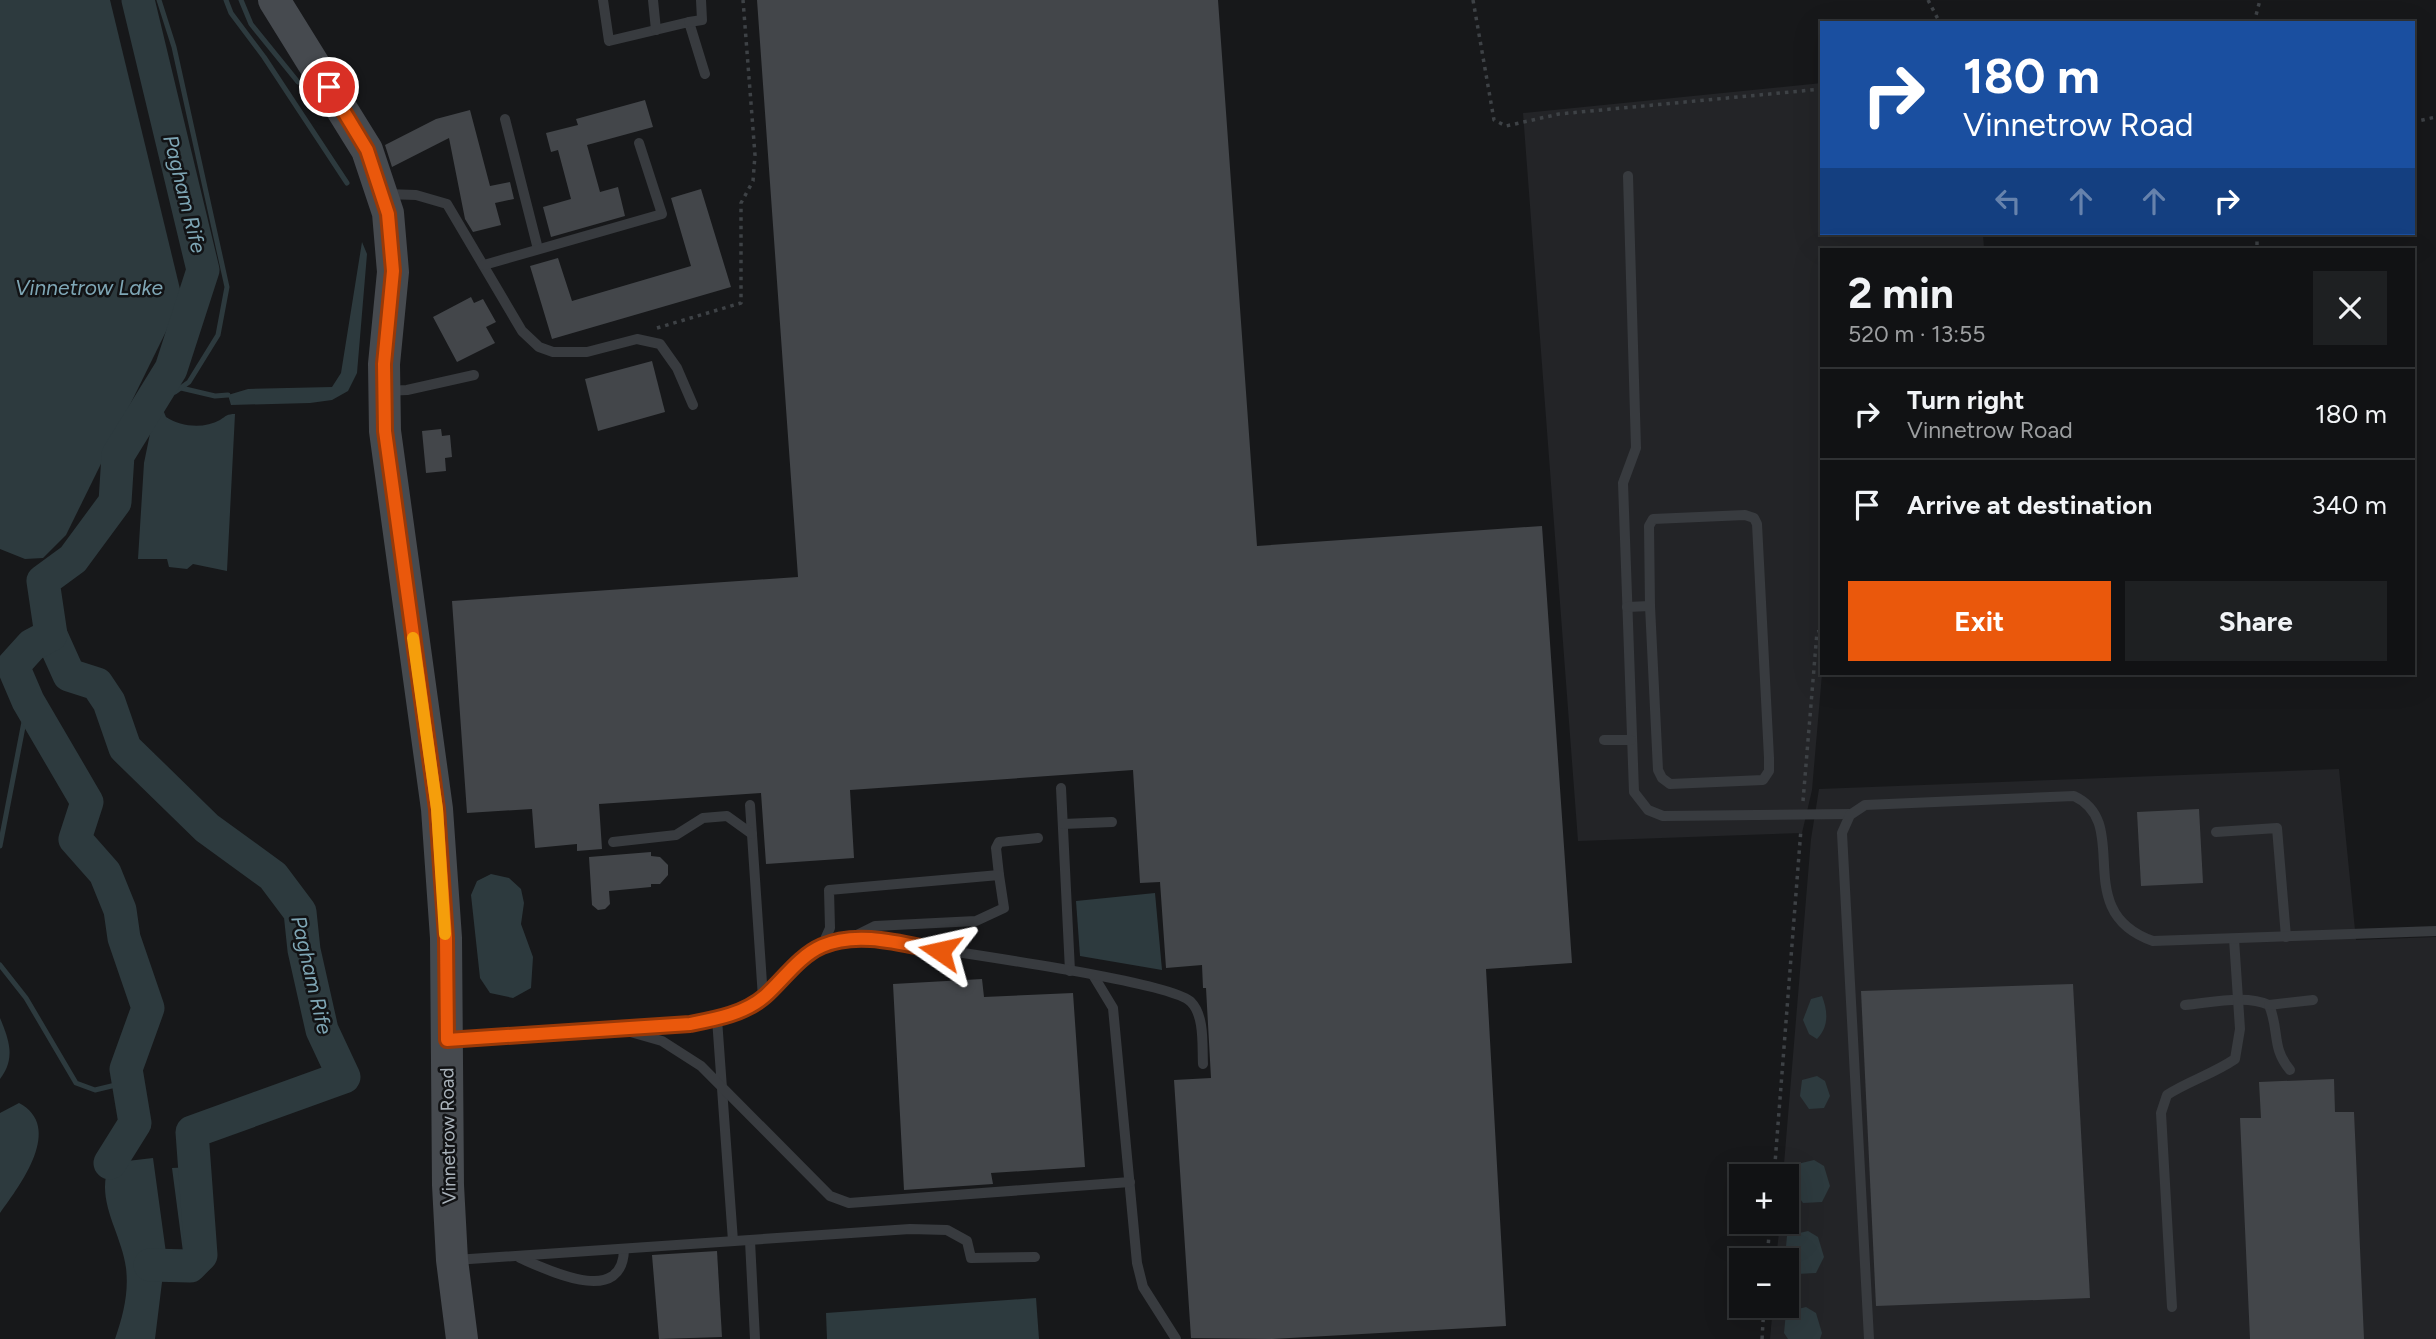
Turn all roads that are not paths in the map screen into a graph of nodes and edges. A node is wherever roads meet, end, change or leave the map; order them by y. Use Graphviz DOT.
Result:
graph roads {
  1 [pos="274,0"];
  2 [pos="603,0"];
  3 [pos="653,0"];
  4 [pos="701,0"];
  5 [pos="689,22"];
  6 [pos="656,30"];
  7 [pos="705,74"];
  8 [pos="505,119"];
  9 [pos="639,143"];
  10 [pos="1628,176"];
  11 [pos="384,194"];
  12 [pos="538,249"];
  13 [pos="484,265"];
  14 [pos="474,375"];
  15 [pos="383,391"];
  16 [pos="693,405"];
  17 [pos="1650,606"];
  18 [pos="1627,607"];
  19 [pos="1655,698"];
  20 [pos="1630,699"];
  21 [pos="1604,740"];
  22 [pos="1631,740"];
  23 [pos="1061,788"];
  24 [pos="750,805"];
  25 [pos="1852,814"];
  26 [pos="1111,821"];
  27 [pos="1063,824"];
  28 [pos="2216,832"];
  29 [pos="752,834"];
  30 [pos="1038,838"];
  31 [pos="613,842"];
  32 [pos="999,874"];
  33 [pos="2436,930"];
  34 [pos="2286,937"];
  35 [pos="2234,939"];
  36 [pos="848,940"];
  37 [pos="822,946"];
  38 [pos="1070,971"];
  39 [pos="1093,975"];
  40 [pos="763,998"];
  41 [pos="2313,1000"];
  42 [pos="2238,1001"];
  43 [pos="2185,1006"];
  44 [pos="2269,1006"];
  45 [pos="717,1019"];
  46 [pos="621,1029"];
  47 [pos="447,1040"];
  48 [pos="1203,1065"];
  49 [pos="2290,1070"];
  50 [pos="720,1085"];
  51 [pos="1130,1182"];
  52 [pos="733,1241"];
  53 [pos="750,1241"];
  54 [pos="624,1249"];
  55 [pos="517,1257"];
  56 [pos="1035,1257"];
  57 [pos="452,1260"];
  58 [pos="2172,1307"];
  59 [pos="462,1339"];
  60 [pos="755,1339"];
  61 [pos="1176,1339"];
  62 [pos="1869,1339"];
  1 -- 11 [label="street, Vinnetrow Road"];
  2 -- 6 [label="lane"];
  3 -- 6 [label="lane"];
  4 -- 5 [label="lane"];
  5 -- 6 [label="lane"];
  5 -- 7 [label="lane"];
  8 -- 12 [label="lane"];
  9 -- 12 [label="lane"];
  10 -- 18 [label="lane"];
  11 -- 13 [label="lane"];
  11 -- 15 [label="street, Vinnetrow Road"];
  12 -- 13 [label="lane"];
  13 -- 16 [label="lane"];
  14 -- 15 [label="lane"];
  15 -- 47 [label="street, Vinnetrow Road"];
  17 -- 18 [label="lane"];
  17 -- 19 [label="lane"];
  17 -- 19 [label="lane"];
  18 -- 20 [label="lane"];
  19 -- 20 [label="lane"];
  20 -- 22 [label="lane"];
  21 -- 22 [label="lane"];
  22 -- 25 [label="lane"];
  23 -- 27 [label="lane"];
  24 -- 29 [label="lane"];
  25 -- 35 [label="lane"];
  25 -- 62 [label="lane"];
  26 -- 27 [label="lane"];
  27 -- 38 [label="lane"];
  28 -- 34 [label="lane"];
  29 -- 31 [label="lane"];
  29 -- 40 [label="lane"];
  30 -- 32 [label="lane"];
  32 -- 36 [label="lane"];
  32 -- 37 [label="lane"];
  33 -- 34 [label="lane"];
  34 -- 35 [label="lane"];
  35 -- 42 [label="lane"];
  36 -- 37 [label="lane"];
  36 -- 38 [label="lane"];
  37 -- 40 [label="lane"];
  38 -- 39 [label="lane"];
  39 -- 48 [label="lane"];
  39 -- 51 [label="lane"];
  40 -- 45 [label="lane"];
  41 -- 44 [label="lane"];
  42 -- 43 [label="lane"];
  42 -- 44 [label="lane"];
  42 -- 58 [label="lane"];
  44 -- 49 [label="lane"];
  45 -- 46 [label="lane"];
  45 -- 50 [label="lane"];
  46 -- 47 [label="lane"];
  46 -- 50 [label="lane"];
  47 -- 57 [label="street, Vinnetrow Road"];
  50 -- 51 [label="lane"];
  50 -- 52 [label="lane"];
  51 -- 61 [label="lane"];
  52 -- 53 [label="lane"];
  52 -- 54 [label="lane"];
  53 -- 56 [label="lane"];
  53 -- 60 [label="lane"];
  54 -- 55 [label="lane"];
  54 -- 55 [label="lane"];
  55 -- 57 [label="lane"];
  57 -- 59 [label="street, Vinnetrow Road"];
}
